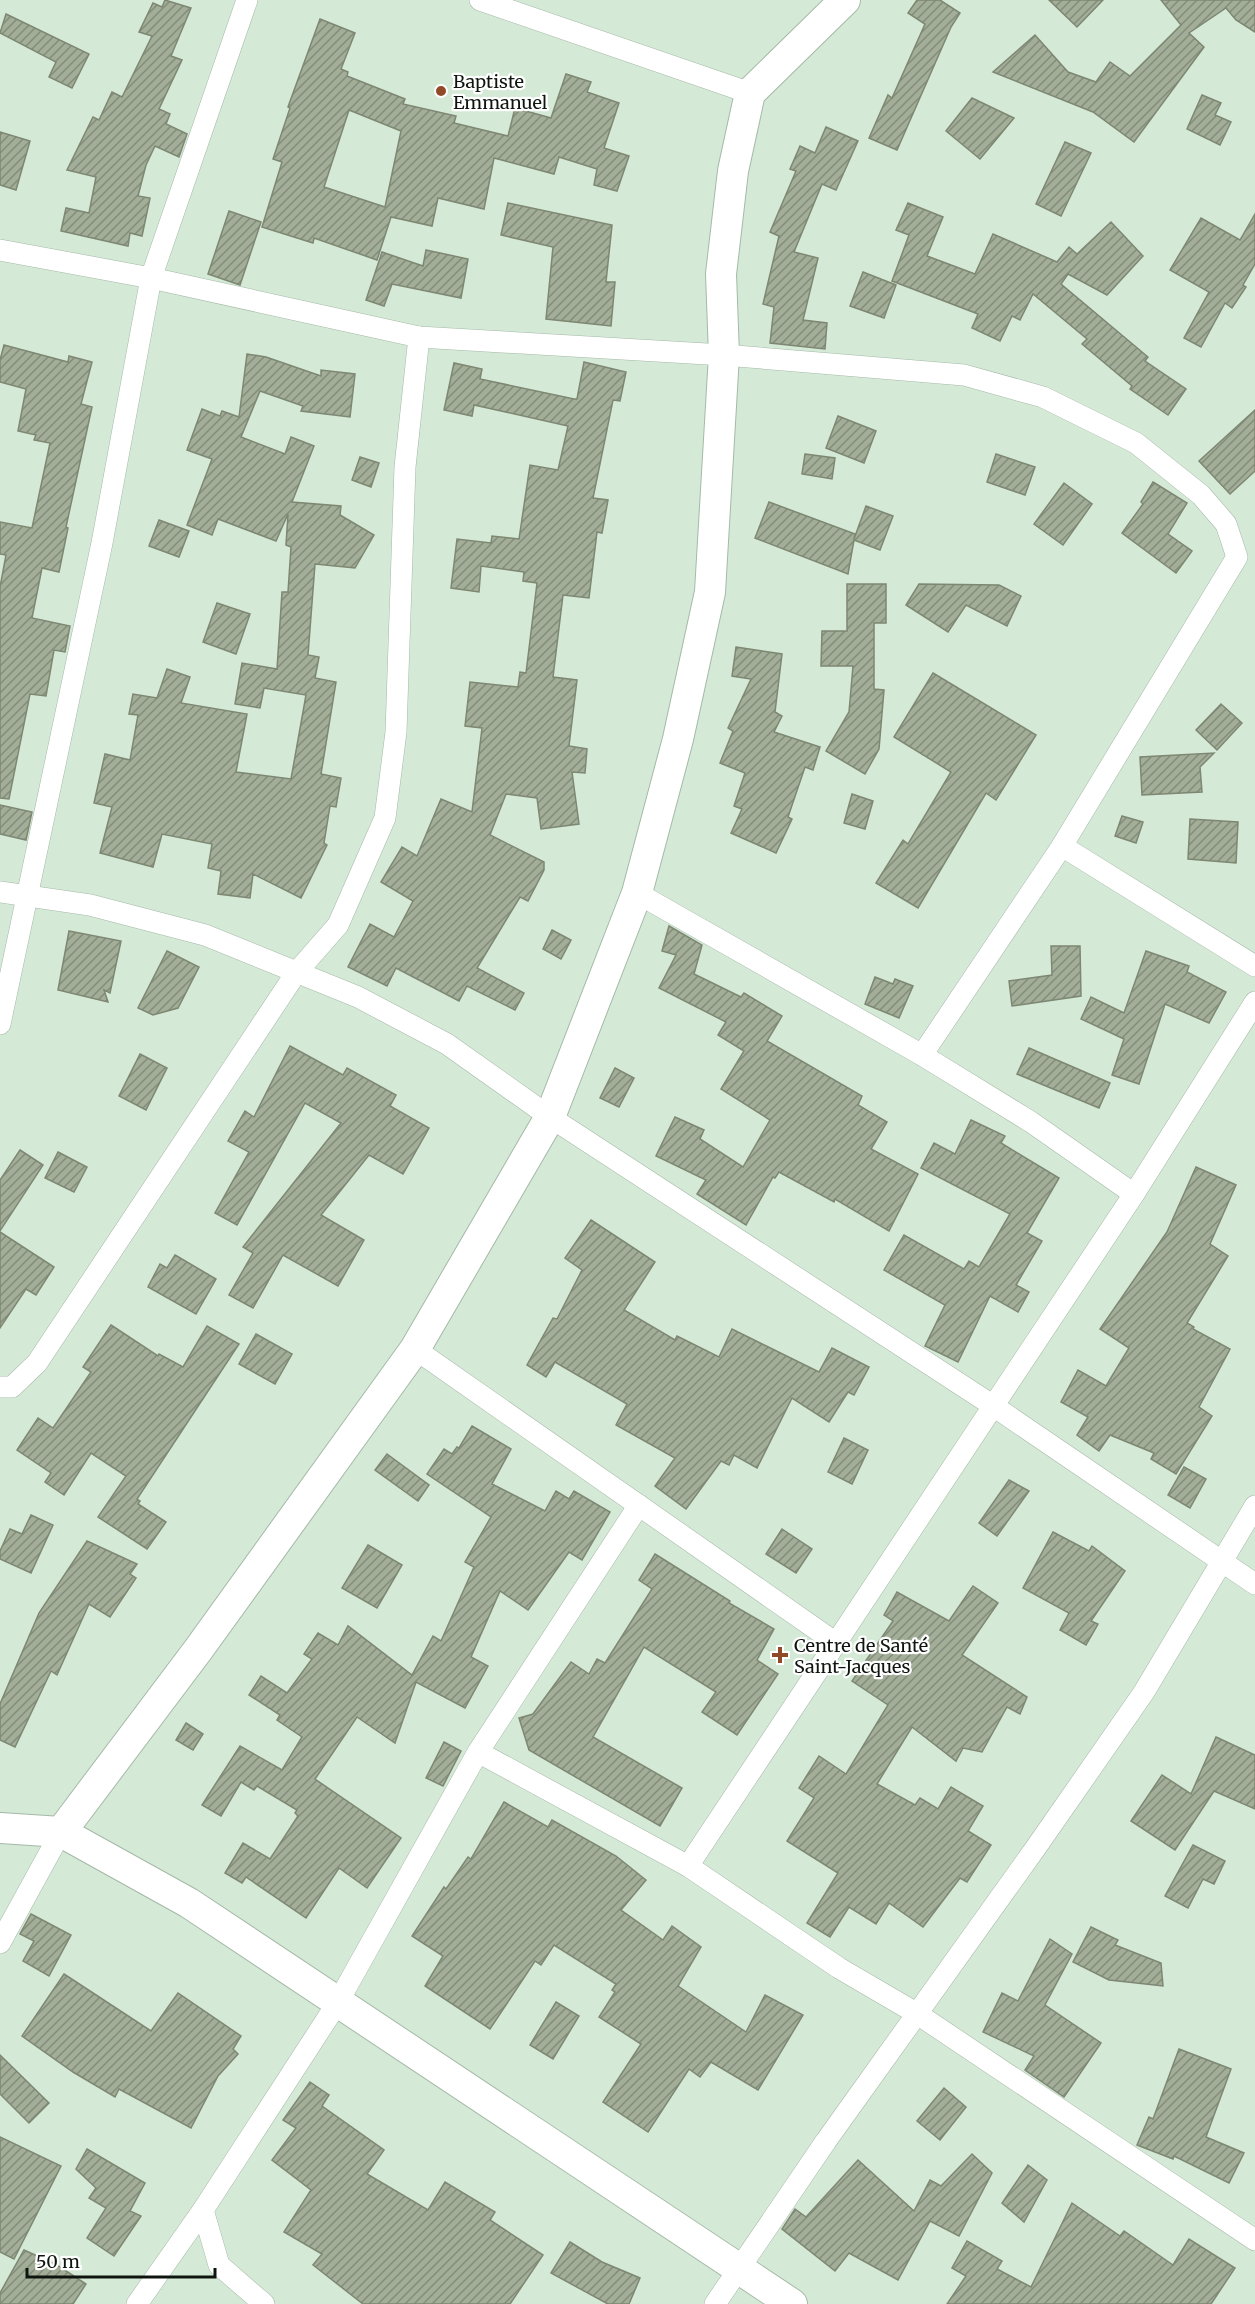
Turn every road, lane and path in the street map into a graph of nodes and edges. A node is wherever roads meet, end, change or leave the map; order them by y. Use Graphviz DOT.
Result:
graph roads {
  1 [pos="247,0"];
  2 [pos="480,0"];
  3 [pos="845,0"];
  4 [pos="750,93"];
  5 [pos="0,250"];
  6 [pos="151,278"];
  7 [pos="419,337"];
  8 [pos="724,355"];
  9 [pos="1062,846"];
  10 [pos="0,892"];
  11 [pos="637,892"];
  12 [pos="26,897"];
  13 [pos="1255,966"];
  14 [pos="296,973"];
  15 [pos="1255,1002"];
  16 [pos="0,1024"];
  17 [pos="922,1055"];
  18 [pos="550,1117"];
  19 [pos="1134,1194"];
  20 [pos="415,1348"];
  21 [pos="0,1388"];
  22 [pos="992,1405"];
  23 [pos="639,1505"];
  24 [pos="1255,1506"];
  25 [pos="1222,1560"];
  26 [pos="1255,1584"];
  27 [pos="836,1643"];
  28 [pos="478,1752"];
  29 [pos="0,1828"];
  30 [pos="61,1832"];
  31 [pos="688,1866"];
  32 [pos="0,1943"];
  33 [pos="338,2002"];
  34 [pos="916,2013"];
  35 [pos="203,2210"];
  36 [pos="1255,2240"];
  37 [pos="740,2267"];
  38 [pos="137,2304"];
  39 [pos="264,2304"];
  40 [pos="715,2304"];
  41 [pos="792,2304"];
  1 -- 6 [label="street"];
  2 -- 4 [label="street"];
  3 -- 4 [label="street"];
  4 -- 8 [label="street"];
  5 -- 6 [label="street"];
  6 -- 7 [label="street"];
  6 -- 12 [label="street"];
  7 -- 8 [label="street"];
  7 -- 14 [label="street"];
  8 -- 9 [label="street"];
  8 -- 11 [label="street"];
  9 -- 13 [label="street"];
  9 -- 17 [label="street"];
  10 -- 12 [label="street"];
  11 -- 17 [label="street"];
  11 -- 18 [label="street"];
  12 -- 14 [label="street"];
  12 -- 16 [label="street"];
  14 -- 18 [label="street"];
  14 -- 21 [label="street"];
  15 -- 19 [label="street"];
  17 -- 19 [label="street"];
  18 -- 20 [label="street"];
  18 -- 22 [label="street"];
  19 -- 22 [label="street"];
  20 -- 23 [label="street"];
  20 -- 30 [label="street"];
  22 -- 25 [label="street"];
  22 -- 27 [label="street"];
  23 -- 27 [label="street"];
  23 -- 28 [label="street"];
  24 -- 25 [label="street"];
  25 -- 26 [label="street"];
  25 -- 34 [label="street"];
  27 -- 31 [label="street"];
  28 -- 31 [label="street"];
  28 -- 33 [label="street"];
  29 -- 30 [label="street"];
  30 -- 32 [label="street"];
  30 -- 33 [label="street"];
  31 -- 34 [label="street"];
  33 -- 35 [label="street"];
  33 -- 37 [label="street"];
  34 -- 36 [label="street"];
  34 -- 37 [label="street"];
  35 -- 38 [label="street"];
  35 -- 39 [label="street"];
  37 -- 40 [label="street"];
  37 -- 41 [label="street"];
}
